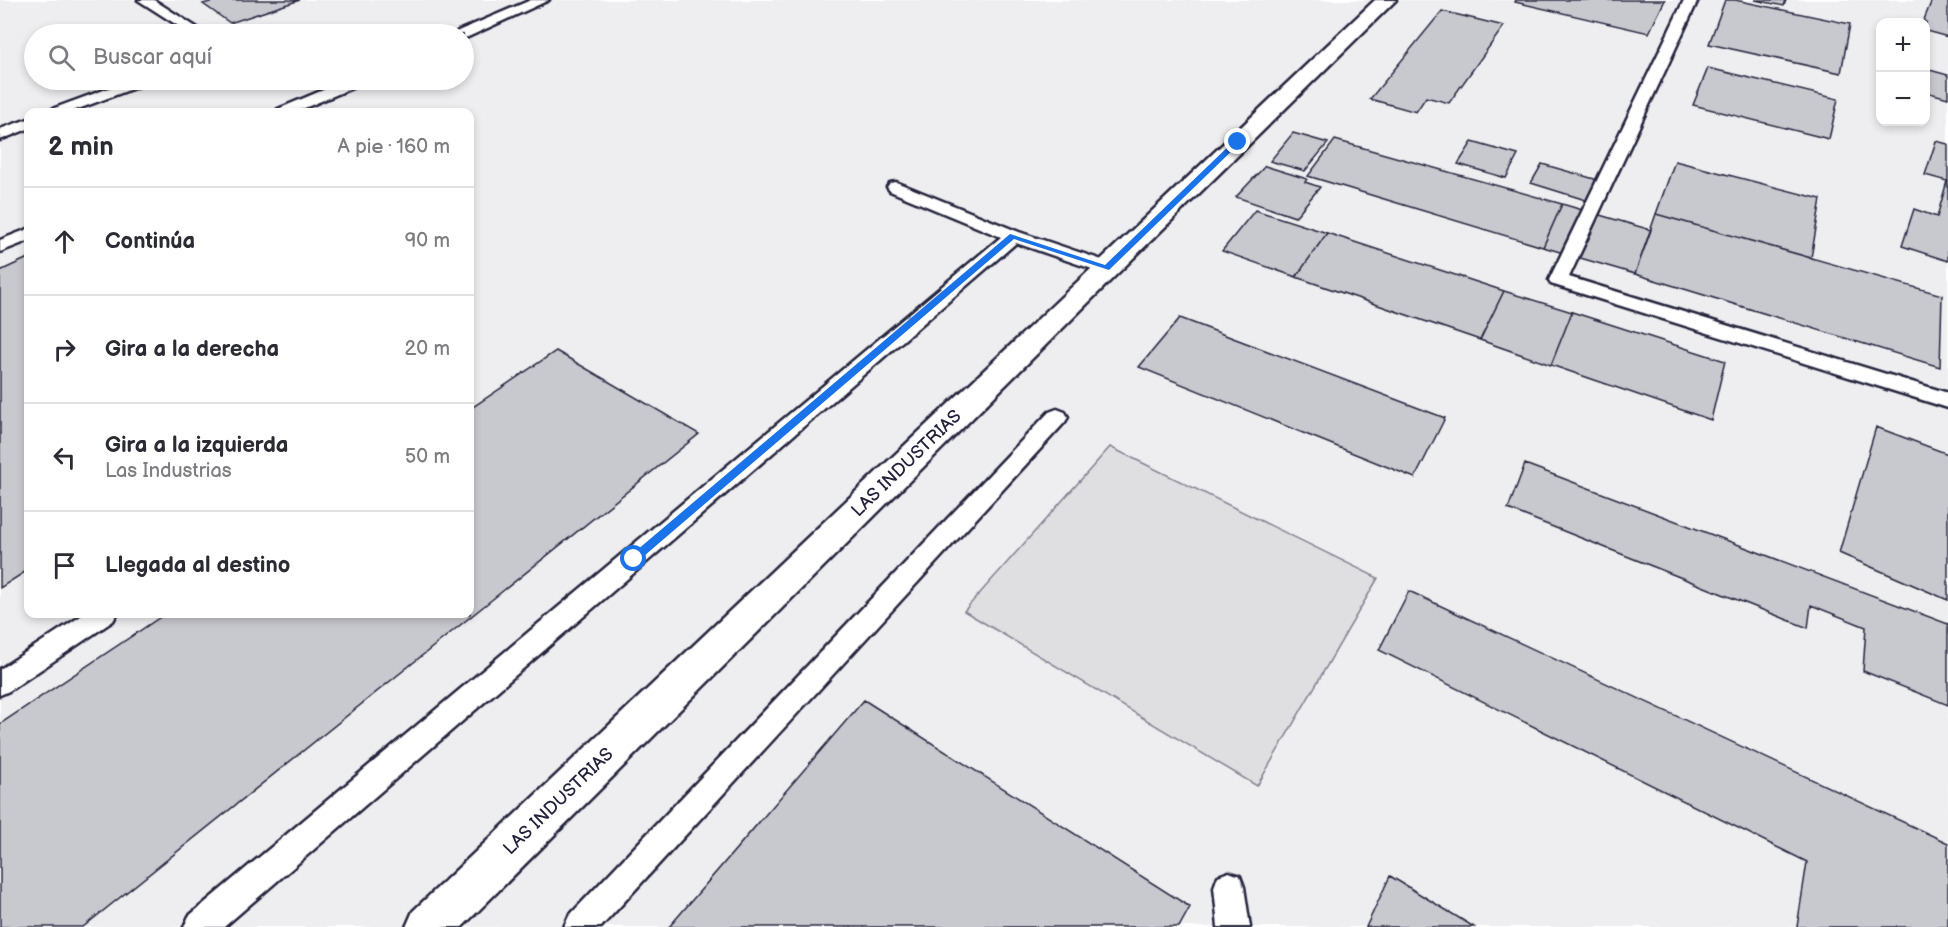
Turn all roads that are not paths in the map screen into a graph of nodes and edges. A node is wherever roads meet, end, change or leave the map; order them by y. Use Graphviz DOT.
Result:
graph roads {
  1 [pos="145,0"];
  2 [pos="542,0"];
  3 [pos="1386,0"];
  4 [pos="1691,0"];
  5 [pos="184,24"];
  6 [pos="474,29"];
  7 [pos="116,90"];
  8 [pos="335,90"];
  9 [pos="68,108"];
  10 [pos="292,108"];
  11 [pos="24,126"];
  12 [pos="0,135"];
  13 [pos="896,187"];
  14 [pos="24,236"];
  15 [pos="1013,236"];
  16 [pos="0,247"];
  17 [pos="1107,268"];
  18 [pos="1948,401"];
  19 [pos="1057,417"];
  20 [pos="98,618"];
  21 [pos="0,683"];
  22 [pos="1229,887"];
  23 [pos="200,927"];
  24 [pos="429,927"];
  25 [pos="580,927"];
  26 [pos="1234,927"];
  1 -- 5 [label="lane"];
  2 -- 6 [label="lane"];
  3 -- 17 [label="street, LAS INDUSTRIAS"];
  4 -- 18 [label="lane"];
  7 -- 9 [label="lane"];
  8 -- 10 [label="lane"];
  11 -- 12 [label="lane"];
  13 -- 15 [label="lane"];
  14 -- 16 [label="lane"];
  15 -- 17 [label="lane"];
  15 -- 23 [label="lane"];
  17 -- 24 [label="street, LAS INDUSTRIAS"];
  19 -- 25 [label="lane"];
  20 -- 21 [label="lane"];
  22 -- 26 [label="lane"];
}
